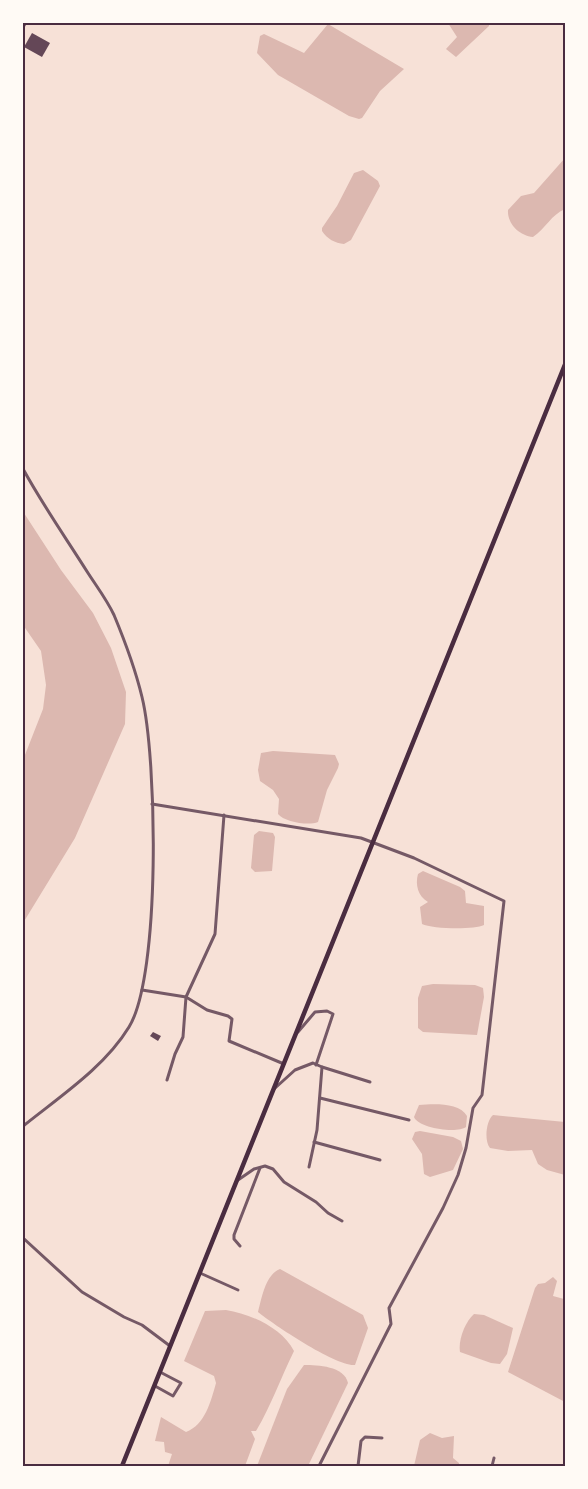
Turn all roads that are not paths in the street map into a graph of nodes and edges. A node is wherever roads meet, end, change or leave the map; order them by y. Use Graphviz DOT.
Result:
graph roads {
  1 [pos="26,22"];
  2 [pos="22,29"];
  3 [pos="566,362"];
  4 [pos="22,467"];
  5 [pos="152,804"];
  6 [pos="224,815"];
  7 [pos="374,843"];
  8 [pos="142,990"];
  9 [pos="186,997"];
  10 [pos="296,1035"];
  11 [pos="284,1064"];
  12 [pos="316,1065"];
  13 [pos="322,1067"];
  14 [pos="167,1080"];
  15 [pos="370,1082"];
  16 [pos="274,1089"];
  17 [pos="320,1098"];
  18 [pos="409,1120"];
  19 [pos="22,1127"];
  20 [pos="314,1142"];
  21 [pos="380,1160"];
  22 [pos="260,1167"];
  23 [pos="309,1167"];
  24 [pos="237,1180"];
  25 [pos="342,1221"];
  26 [pos="22,1237"];
  27 [pos="240,1246"];
  28 [pos="200,1273"];
  29 [pos="238,1290"];
  30 [pos="171,1346"];
  31 [pos="160,1372"];
  32 [pos="155,1386"];
  33 [pos="382,1438"];
  34 [pos="494,1458"];
  35 [pos="122,1466"];
  36 [pos="319,1466"];
  37 [pos="358,1466"];
  38 [pos="492,1466"];
  1 -- 2 [label="street"];
  3 -- 7 [label="main road"];
  4 -- 5 [label="street"];
  5 -- 6 [label="street"];
  5 -- 8 [label="street"];
  6 -- 7 [label="street"];
  6 -- 9 [label="street"];
  7 -- 10 [label="main road"];
  7 -- 36 [label="street"];
  8 -- 9 [label="street"];
  8 -- 19 [label="street"];
  9 -- 11 [label="street"];
  9 -- 14 [label="street"];
  10 -- 11 [label="main road"];
  10 -- 12 [label="street"];
  11 -- 16 [label="main road"];
  12 -- 13 [label="street"];
  12 -- 16 [label="street"];
  13 -- 15 [label="street"];
  13 -- 17 [label="street"];
  16 -- 24 [label="main road"];
  17 -- 18 [label="street"];
  17 -- 20 [label="street"];
  20 -- 21 [label="street"];
  20 -- 23 [label="street"];
  22 -- 24 [label="street"];
  22 -- 25 [label="street"];
  22 -- 27 [label="street"];
  24 -- 28 [label="main road"];
  26 -- 30 [label="street"];
  28 -- 29 [label="street"];
  28 -- 30 [label="main road"];
  30 -- 31 [label="main road"];
  31 -- 32 [label="main road"];
  31 -- 32 [label="street"];
  32 -- 35 [label="main road"];
  33 -- 37 [label="street"];
  34 -- 38 [label="street"];
}
